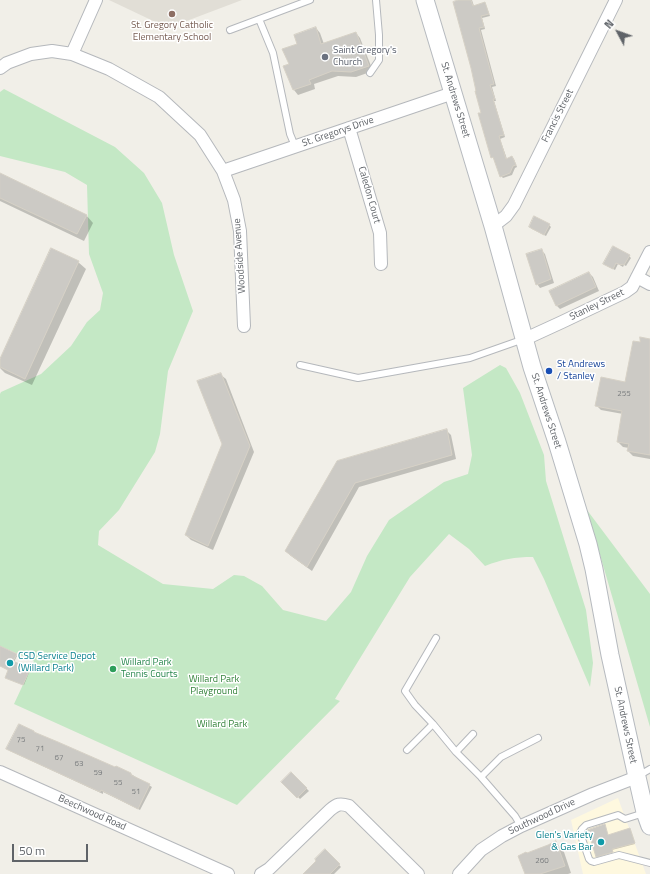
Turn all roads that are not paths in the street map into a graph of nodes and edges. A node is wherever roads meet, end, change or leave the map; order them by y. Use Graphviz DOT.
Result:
graph roads {
  1 [pos="96,0"];
  2 [pos="310,0"];
  3 [pos="376,0"];
  4 [pos="425,0"];
  5 [pos="616,0"];
  6 [pos="259,19"];
  7 [pos="230,30"];
  8 [pos="72,54"];
  9 [pos="0,68"];
  10 [pos="370,73"];
  11 [pos="453,93"];
  12 [pos="349,128"];
  13 [pos="295,146"];
  14 [pos="223,171"];
  15 [pos="493,226"];
  16 [pos="650,252"];
  17 [pos="381,264"];
  18 [pos="637,277"];
  19 [pos="650,284"];
  20 [pos="244,326"];
  21 [pos="525,339"];
  22 [pos="300,365"];
  23 [pos="436,638"];
  24 [pos="433,724"];
  25 [pos="473,734"];
  26 [pos="538,738"];
  27 [pos="407,750"];
  28 [pos="456,752"];
  29 [pos="0,772"];
  30 [pos="643,773"];
  31 [pos="481,777"];
  32 [pos="648,819"];
  33 [pos="521,826"];
  34 [pos="650,863"];
  35 [pos="228,874"];
  36 [pos="261,874"];
  37 [pos="418,874"];
  38 [pos="459,874"];
  1 -- 8 [label="street"];
  2 -- 6 [label="lane"];
  3 -- 10 [label="lane"];
  4 -- 11 [label="main road, St. Andrews Street"];
  5 -- 15 [label="street, Francis Street"];
  6 -- 7 [label="lane"];
  6 -- 13 [label="lane"];
  8 -- 9 [label="street, Woodside Avenue"];
  8 -- 14 [label="street, Woodside Avenue"];
  11 -- 12 [label="street, St. Gregorys Drive"];
  11 -- 15 [label="main road, St. Andrews Street"];
  12 -- 13 [label="street, St. Gregorys Drive"];
  12 -- 17 [label="street, Caledon Court"];
  13 -- 14 [label="street, St. Gregorys Drive"];
  14 -- 20 [label="street, Woodside Avenue"];
  15 -- 21 [label="main road, St. Andrews Street"];
  16 -- 18 [label="street, Stanley Street"];
  18 -- 19 [label="street"];
  18 -- 21 [label="street, Stanley Street"];
  21 -- 22 [label="lane"];
  21 -- 30 [label="main road, St. Andrews Street"];
  23 -- 24 [label="lane"];
  24 -- 27 [label="lane"];
  24 -- 28 [label="lane"];
  25 -- 28 [label="lane"];
  26 -- 31 [label="lane"];
  28 -- 31 [label="lane"];
  29 -- 35 [label="street, Beechwood Road"];
  30 -- 32 [label="main road, St. Andrews Street"];
  30 -- 33 [label="street, Southwood Drive"];
  31 -- 33 [label="lane"];
  32 -- 34 [label="lane"];
  33 -- 38 [label="street, Southwood Drive"];
  36 -- 37 [label="street"];
}
